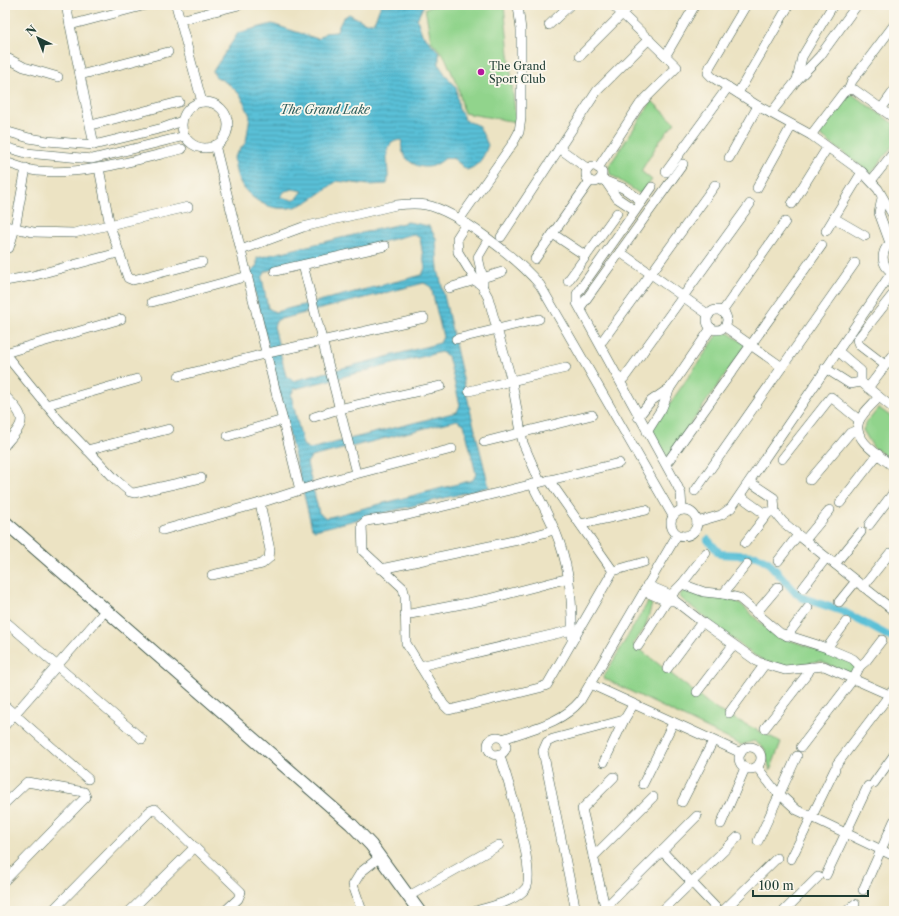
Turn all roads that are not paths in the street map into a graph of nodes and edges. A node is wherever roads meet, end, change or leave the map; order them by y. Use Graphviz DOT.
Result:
graph roads {
  1 [pos="66,5"];
  2 [pos="146,5"];
  3 [pos="176,5"];
  4 [pos="239,5"];
  5 [pos="518,5"];
  6 [pos="570,5"];
  7 [pos="613,5"];
  8 [pos="630,5"];
  9 [pos="695,5"];
  10 [pos="746,5"];
  11 [pos="789,5"];
  12 [pos="833,5"];
  13 [pos="857,5"];
  14 [pos="622,14"];
  15 [pos="180,20"];
  16 [pos="70,25"];
  17 [pos="549,25"];
  18 [pos="894,25"];
  19 [pos="649,39"];
  20 [pos="168,52"];
  21 [pos="666,54"];
  22 [pos="580,56"];
  23 [pos="5,57"];
  24 [pos="80,75"];
  25 [pos="58,77"];
  26 [pos="797,80"];
  27 [pos="728,87"];
  28 [pos="849,89"];
  29 [pos="894,91"];
  30 [pos="738,94"];
  31 [pos="179,102"];
  32 [pos="202,102"];
  33 [pos="758,106"];
  34 [pos="881,109"];
  35 [pos="771,114"];
  36 [pos="894,118"];
  37 [pos="182,121"];
  38 [pos="91,125"];
  39 [pos="792,125"];
  40 [pos="5,131"];
  41 [pos="811,135"];
  42 [pos="185,136"];
  43 [pos="94,144"];
  44 [pos="215,145"];
  45 [pos="5,147"];
  46 [pos="559,148"];
  47 [pos="827,148"];
  48 [pos="182,149"];
  49 [pos="894,152"];
  50 [pos="729,158"];
  51 [pos="5,162"];
  52 [pos="683,164"];
  53 [pos="26,168"];
  54 [pos="99,168"];
  55 [pos="598,168"];
  56 [pos="588,169"];
  57 [pos="666,172"];
  58 [pos="862,172"];
  59 [pos="590,181"];
  60 [pos="603,181"];
  61 [pos="871,181"];
  62 [pos="715,185"];
  63 [pos="652,187"];
  64 [pos="757,188"];
  65 [pos="882,198"];
  66 [pos="642,200"];
  67 [pos="750,204"];
  68 [pos="792,204"];
  69 [pos="188,207"];
  70 [pos="635,210"];
  71 [pos="617,213"];
  72 [pos="894,217"];
  73 [pos="834,218"];
  74 [pos="463,222"];
  75 [pos="785,222"];
  76 [pos="5,226"];
  77 [pos="110,226"];
  78 [pos="15,228"];
  79 [pos="826,231"];
  80 [pos="553,234"];
  81 [pos="864,236"];
  82 [pos="501,237"];
  83 [pos="488,240"];
  84 [pos="892,242"];
  85 [pos="822,245"];
  86 [pos="385,246"];
  87 [pos="9,248"];
  88 [pos="241,250"];
  89 [pos="620,252"];
  90 [pos="118,253"];
  91 [pos="586,256"];
  92 [pos="535,259"];
  93 [pos="202,262"];
  94 [pos="855,263"];
  95 [pos="303,265"];
  96 [pos="276,271"];
  97 [pos="502,272"];
  98 [pos="651,273"];
  99 [pos="893,273"];
  100 [pos="248,276"];
  101 [pos="5,281"];
  102 [pos="568,281"];
  103 [pos="480,282"];
  104 [pos="449,288"];
  105 [pos="894,293"];
  106 [pos="683,296"];
  107 [pos="152,302"];
  108 [pos="582,305"];
  109 [pos="722,312"];
  110 [pos="709,315"];
  111 [pos="424,318"];
  112 [pos="121,319"];
  113 [pos="539,319"];
  114 [pos="725,327"];
  115 [pos="711,328"];
  116 [pos="498,329"];
  117 [pos="456,339"];
  118 [pos="603,340"];
  119 [pos="323,341"];
  120 [pos="750,345"];
  121 [pos="838,351"];
  122 [pos="268,353"];
  123 [pos="5,354"];
  124 [pos="894,354"];
  125 [pos="885,365"];
  126 [pos="782,367"];
  127 [pos="566,368"];
  128 [pos="825,368"];
  129 [pos="178,376"];
  130 [pos="624,378"];
  131 [pos="137,379"];
  132 [pos="512,382"];
  133 [pos="861,382"];
  134 [pos="441,386"];
  135 [pos="670,388"];
  136 [pos="868,388"];
  137 [pos="468,391"];
  138 [pos="5,396"];
  139 [pos="879,397"];
  140 [pos="46,405"];
  141 [pos="339,409"];
  142 [pos="894,409"];
  143 [pos="592,415"];
  144 [pos="314,417"];
  145 [pos="638,417"];
  146 [pos="283,420"];
  147 [pos="859,420"];
  148 [pos="169,429"];
  149 [pos="857,430"];
  150 [pos="521,432"];
  151 [pos="647,432"];
  152 [pos="228,436"];
  153 [pos="484,442"];
  154 [pos="5,445"];
  155 [pos="452,449"];
  156 [pos="87,450"];
  157 [pos="878,454"];
  158 [pos="782,459"];
  159 [pos="669,460"];
  160 [pos="619,463"];
  161 [pos="894,467"];
  162 [pos="356,473"];
  163 [pos="201,478"];
  164 [pos="810,480"];
  165 [pos="540,482"];
  166 [pos="750,482"];
  167 [pos="301,489"];
  168 [pos="695,491"];
  169 [pos="894,492"];
  170 [pos="740,496"];
  171 [pos="260,503"];
  172 [pos="840,503"];
  173 [pos="646,510"];
  174 [pos="682,510"];
  175 [pos="830,510"];
  176 [pos="772,512"];
  177 [pos="673,516"];
  178 [pos="5,522"];
  179 [pos="697,522"];
  180 [pos="581,524"];
  181 [pos="868,525"];
  182 [pos="163,530"];
  183 [pos="554,530"];
  184 [pos="861,532"];
  185 [pos="677,535"];
  186 [pos="801,538"];
  187 [pos="744,543"];
  188 [pos="706,553"];
  189 [pos="890,553"];
  190 [pos="826,558"];
  191 [pos="644,562"];
  192 [pos="778,562"];
  193 [pos="747,564"];
  194 [pos="835,564"];
  195 [pos="381,569"];
  196 [pos="613,571"];
  197 [pos="212,575"];
  198 [pos="569,578"];
  199 [pos="856,581"];
  200 [pos="682,584"];
  201 [pos="778,587"];
  202 [pos="864,587"];
  203 [pos="646,588"];
  204 [pos="803,588"];
  205 [pos="723,594"];
  206 [pos="671,599"];
  207 [pos="839,602"];
  208 [pos="808,608"];
  209 [pos="106,610"];
  210 [pos="894,610"];
  211 [pos="756,613"];
  212 [pos="405,615"];
  213 [pos="5,621"];
  214 [pos="702,622"];
  215 [pos="846,622"];
  216 [pos="572,630"];
  217 [pos="787,636"];
  218 [pos="572,640"];
  219 [pos="882,640"];
  220 [pos="733,645"];
  221 [pos="638,646"];
  222 [pos="827,648"];
  223 [pos="765,664"];
  224 [pos="57,666"];
  225 [pos="420,666"];
  226 [pos="860,666"];
  227 [pos="811,667"];
  228 [pos="667,669"];
  229 [pos="854,678"];
  230 [pos="590,684"];
  231 [pos="697,692"];
  232 [pos="893,694"];
  233 [pos="633,705"];
  234 [pos="5,706"];
  235 [pos="729,712"];
  236 [pos="15,715"];
  237 [pos="624,720"];
  238 [pos="673,723"];
  239 [pos="5,725"];
  240 [pos="766,728"];
  241 [pos="142,739"];
  242 [pos="503,739"];
  243 [pos="712,741"];
  244 [pos="801,747"];
  245 [pos="741,753"];
  246 [pos="499,754"];
  247 [pos="797,756"];
  248 [pos="894,756"];
  249 [pos="604,762"];
  250 [pos="757,767"];
  251 [pos="745,768"];
  252 [pos="614,777"];
  253 [pos="88,779"];
  254 [pos="643,784"];
  255 [pos="779,795"];
  256 [pos="654,797"];
  257 [pos="682,802"];
  258 [pos="5,803"];
  259 [pos="697,816"];
  260 [pos="812,818"];
  261 [pos="894,821"];
  262 [pos="721,824"];
  263 [pos="846,834"];
  264 [pos="738,837"];
  265 [pos="758,841"];
  266 [pos="499,845"];
  267 [pos="195,846"];
  268 [pos="881,850"];
  269 [pos="662,851"];
  270 [pos="894,856"];
  271 [pos="380,857"];
  272 [pos="593,857"];
  273 [pos="777,858"];
  274 [pos="791,860"];
  275 [pos="5,880"];
  276 [pos="692,882"];
  277 [pos="863,890"];
  278 [pos="408,896"];
  279 [pos="855,904"];
  280 [pos="605,909"];
  281 [pos="52,911"];
  282 [pos="130,911"];
  283 [pos="226,911"];
  284 [pos="362,911"];
  285 [pos="419,911"];
  286 [pos="476,911"];
  287 [pos="576,911"];
  288 [pos="662,911"];
  289 [pos="719,911"];
  290 [pos="723,911"];
  291 [pos="784,911"];
  292 [pos="847,911"];
  1 -- 16 [label="street"];
  2 -- 16 [label="street"];
  3 -- 15 [label="street"];
  4 -- 15 [label="street"];
  5 -- 74 [label="street"];
  6 -- 17 [label="street"];
  7 -- 14 [label="street"];
  8 -- 14 [label="street"];
  9 -- 21 [label="street"];
  10 -- 27 [label="street"];
  11 -- 30 [label="street"];
  12 -- 26 [label="street"];
  13 -- 26 [label="street"];
  14 -- 19 [label="street"];
  14 -- 22 [label="street"];
  15 -- 32 [label="street"];
  16 -- 24 [label="street"];
  18 -- 28 [label="street"];
  19 -- 21 [label="street"];
  19 -- 46 [label="street"];
  20 -- 24 [label="street"];
  21 -- 55 [label="street"];
  23 -- 25 [label="street"];
  24 -- 38 [label="street"];
  26 -- 35 [label="street"];
  27 -- 30 [label="street"];
  27 -- 57 [label="street"];
  28 -- 34 [label="street"];
  28 -- 41 [label="street"];
  29 -- 34 [label="street"];
  30 -- 33 [label="street"];
  31 -- 38 [label="street"];
  32 -- 37 [label="street"];
  32 -- 44 [label="street"];
  33 -- 35 [label="street"];
  33 -- 50 [label="street"];
  34 -- 36 [label="street"];
  35 -- 39 [label="street"];
  37 -- 42 [label="street"];
  37 -- 43 [label="street"];
  38 -- 43 [label="street"];
  39 -- 41 [label="street"];
  39 -- 64 [label="street"];
  40 -- 43 [label="street"];
  41 -- 47 [label="street"];
  42 -- 44 [label="street"];
  42 -- 45 [label="street"];
  44 -- 88 [label="street"];
  46 -- 56 [label="street"];
  46 -- 82 [label="street"];
  47 -- 58 [label="street"];
  47 -- 68 [label="street"];
  48 -- 54 [label="street"];
  49 -- 61 [label="street"];
  51 -- 53 [label="street"];
  52 -- 89 [label="street"];
  53 -- 54 [label="street"];
  53 -- 78 [label="street"];
  54 -- 77 [label="street"];
  55 -- 56 [label="street"];
  55 -- 60 [label="street"];
  56 -- 59 [label="street"];
  58 -- 61 [label="street"];
  58 -- 73 [label="street"];
  59 -- 60 [label="street"];
  59 -- 80 [label="street"];
  60 -- 66 [label="street"];
  60 -- 70 [label="street"];
  61 -- 65 [label="street"];
  62 -- 98 [label="street"];
  63 -- 66 [label="street"];
  65 -- 72 [label="street"];
  65 -- 84 [label="street"];
  66 -- 70 [label="street"];
  67 -- 106 [label="street"];
  69 -- 77 [label="street"];
  70 -- 145 [label="street"];
  71 -- 91 [label="street"];
  73 -- 79 [label="street"];
  73 -- 81 [label="street"];
  74 -- 83 [label="street"];
  74 -- 88 [label="street"];
  74 -- 103 [label="street"];
  75 -- 109 [label="street"];
  76 -- 78 [label="street"];
  77 -- 78 [label="street"];
  77 -- 90 [label="street"];
  78 -- 87 [label="street"];
  80 -- 91 [label="street"];
  80 -- 92 [label="street"];
  83 -- 103 [label="street"];
  83 -- 177 [label="street"];
  84 -- 99 [label="street"];
  85 -- 120 [label="street"];
  86 -- 95 [label="street"];
  88 -- 100 [label="street"];
  89 -- 98 [label="street"];
  89 -- 108 [label="street"];
  90 -- 93 [label="street"];
  90 -- 101 [label="street"];
  91 -- 102 [label="street"];
  94 -- 126 [label="street"];
  95 -- 96 [label="street"];
  95 -- 119 [label="street"];
  97 -- 103 [label="street"];
  98 -- 106 [label="street"];
  98 -- 118 [label="street"];
  99 -- 121 [label="street"];
  100 -- 107 [label="street"];
  100 -- 122 [label="street"];
  103 -- 104 [label="street"];
  103 -- 116 [label="street"];
  105 -- 125 [label="street"];
  106 -- 110 [label="street"];
  106 -- 130 [label="street"];
  109 -- 110 [label="street"];
  109 -- 114 [label="street"];
  110 -- 115 [label="street"];
  111 -- 119 [label="street"];
  112 -- 123 [label="street"];
  113 -- 116 [label="street"];
  114 -- 115 [label="street"];
  114 -- 120 [label="street"];
  115 -- 135 [label="street"];
  116 -- 117 [label="street"];
  116 -- 132 [label="street"];
  119 -- 122 [label="street"];
  119 -- 141 [label="street"];
  120 -- 126 [label="street"];
  120 -- 159 [label="street"];
  121 -- 128 [label="street"];
  121 -- 133 [label="street"];
  122 -- 129 [label="street"];
  122 -- 146 [label="street"];
  123 -- 140 [label="street"];
  124 -- 125 [label="street"];
  125 -- 136 [label="street"];
  126 -- 168 [label="street"];
  127 -- 132 [label="street"];
  128 -- 133 [label="street"];
  128 -- 166 [label="street"];
  131 -- 140 [label="street"];
  132 -- 137 [label="street"];
  132 -- 150 [label="street"];
  133 -- 136 [label="street"];
  134 -- 141 [label="street"];
  135 -- 145 [label="street"];
  135 -- 151 [label="street"];
  136 -- 139 [label="street"];
  138 -- 154 [label="street"];
  139 -- 142 [label="street"];
  139 -- 147 [label="street"];
  140 -- 156 [label="street"];
  141 -- 144 [label="street"];
  141 -- 162 [label="street"];
  143 -- 150 [label="street"];
  145 -- 151 [label="street"];
  146 -- 152 [label="street"];
  146 -- 167 [label="street"];
  147 -- 149 [label="street"];
  147 -- 158 [label="street"];
  148 -- 156 [label="street"];
  149 -- 157 [label="street"];
  149 -- 164 [label="street"];
  150 -- 153 [label="street"];
  150 -- 165 [label="street"];
  151 -- 174 [label="street"];
  155 -- 162 [label="street"];
  156 -- 163 [label="street"];
  157 -- 161 [label="street"];
  157 -- 172 [label="street"];
  160 -- 165 [label="street"];
  162 -- 167 [label="street"];
  165 -- 180 [label="street"];
  165 -- 183 [label="street"];
  165 -- 195 [label="street"];
  166 -- 170 [label="street"];
  166 -- 176 [label="street"];
  167 -- 171 [label="street"];
  169 -- 181 [label="street"];
  170 -- 176 [label="street"];
  170 -- 179 [label="street"];
  171 -- 182 [label="street"];
  171 -- 197 [label="street"];
  173 -- 180 [label="street"];
  174 -- 177 [label="street"];
  174 -- 179 [label="street"];
  175 -- 186 [label="street"];
  176 -- 186 [label="street"];
  176 -- 187 [label="street"];
  177 -- 185 [label="street"];
  178 -- 209 [label="street"];
  179 -- 185 [label="street"];
  180 -- 196 [label="street"];
  183 -- 195 [label="street"];
  183 -- 198 [label="street"];
  184 -- 194 [label="street"];
  185 -- 203 [label="street"];
  186 -- 190 [label="street"];
  186 -- 192 [label="street"];
  188 -- 200 [label="street"];
  189 -- 202 [label="street"];
  190 -- 194 [label="street"];
  190 -- 204 [label="street"];
  191 -- 196 [label="street"];
  193 -- 205 [label="street"];
  194 -- 199 [label="street"];
  195 -- 212 [label="street"];
  196 -- 218 [label="street"];
  198 -- 212 [label="street"];
  198 -- 216 [label="street"];
  199 -- 202 [label="street"];
  199 -- 207 [label="street"];
  200 -- 205 [label="street"];
  200 -- 206 [label="street"];
  201 -- 211 [label="street"];
  202 -- 210 [label="street"];
  203 -- 206 [label="street"];
  203 -- 230 [label="street"];
  205 -- 211 [label="street"];
  206 -- 214 [label="street"];
  206 -- 221 [label="street"];
  208 -- 217 [label="street"];
  209 -- 224 [label="street"];
  209 -- 271 [label="street"];
  211 -- 217 [label="street"];
  212 -- 225 [label="street"];
  213 -- 224 [label="street"];
  214 -- 220 [label="street"];
  214 -- 228 [label="street"];
  215 -- 222 [label="street"];
  216 -- 218 [label="street"];
  216 -- 225 [label="street"];
  217 -- 222 [label="street"];
  218 -- 225 [label="street"];
  219 -- 226 [label="street"];
  220 -- 223 [label="street"];
  220 -- 231 [label="street"];
  222 -- 226 [label="street"];
  223 -- 227 [label="street"];
  223 -- 235 [label="street"];
  224 -- 236 [label="street"];
  224 -- 241 [label="street"];
  226 -- 229 [label="street"];
  227 -- 229 [label="street"];
  227 -- 240 [label="street"];
  229 -- 232 [label="street"];
  229 -- 244 [label="street"];
  230 -- 233 [label="street"];
  230 -- 242 [label="street"];
  232 -- 260 [label="street"];
  233 -- 237 [label="street"];
  233 -- 238 [label="street"];
  234 -- 236 [label="street"];
  236 -- 239 [label="street"];
  236 -- 253 [label="street"];
  237 -- 249 [label="street"];
  237 -- 287 [label="street"];
  238 -- 243 [label="street"];
  238 -- 254 [label="street"];
  242 -- 246 [label="street"];
  242 -- 246 [label="street"];
  243 -- 245 [label="street"];
  243 -- 257 [label="street"];
  245 -- 250 [label="street"];
  245 -- 251 [label="street"];
  246 -- 286 [label="street"];
  247 -- 255 [label="street"];
  248 -- 263 [label="street"];
  250 -- 251 [label="street"];
  250 -- 255 [label="street"];
  251 -- 262 [label="street"];
  252 -- 272 [label="street"];
  255 -- 260 [label="street"];
  255 -- 265 [label="street"];
  256 -- 272 [label="street"];
  258 -- 275 [label="street"];
  259 -- 269 [label="street"];
  260 -- 263 [label="street"];
  260 -- 274 [label="street"];
  261 -- 268 [label="street"];
  263 -- 268 [label="street"];
  263 -- 291 [label="street"];
  264 -- 276 [label="street"];
  266 -- 278 [label="street"];
  267 -- 281 [label="street"];
  267 -- 282 [label="street"];
  267 -- 283 [label="street"];
  268 -- 270 [label="street"];
  268 -- 277 [label="street"];
  269 -- 276 [label="street"];
  269 -- 280 [label="street"];
  271 -- 278 [label="street"];
  271 -- 284 [label="street"];
  272 -- 280 [label="street"];
  273 -- 290 [label="street"];
  276 -- 288 [label="street"];
  276 -- 289 [label="street"];
  278 -- 285 [label="street"];
  279 -- 292 [label="street"];
}
